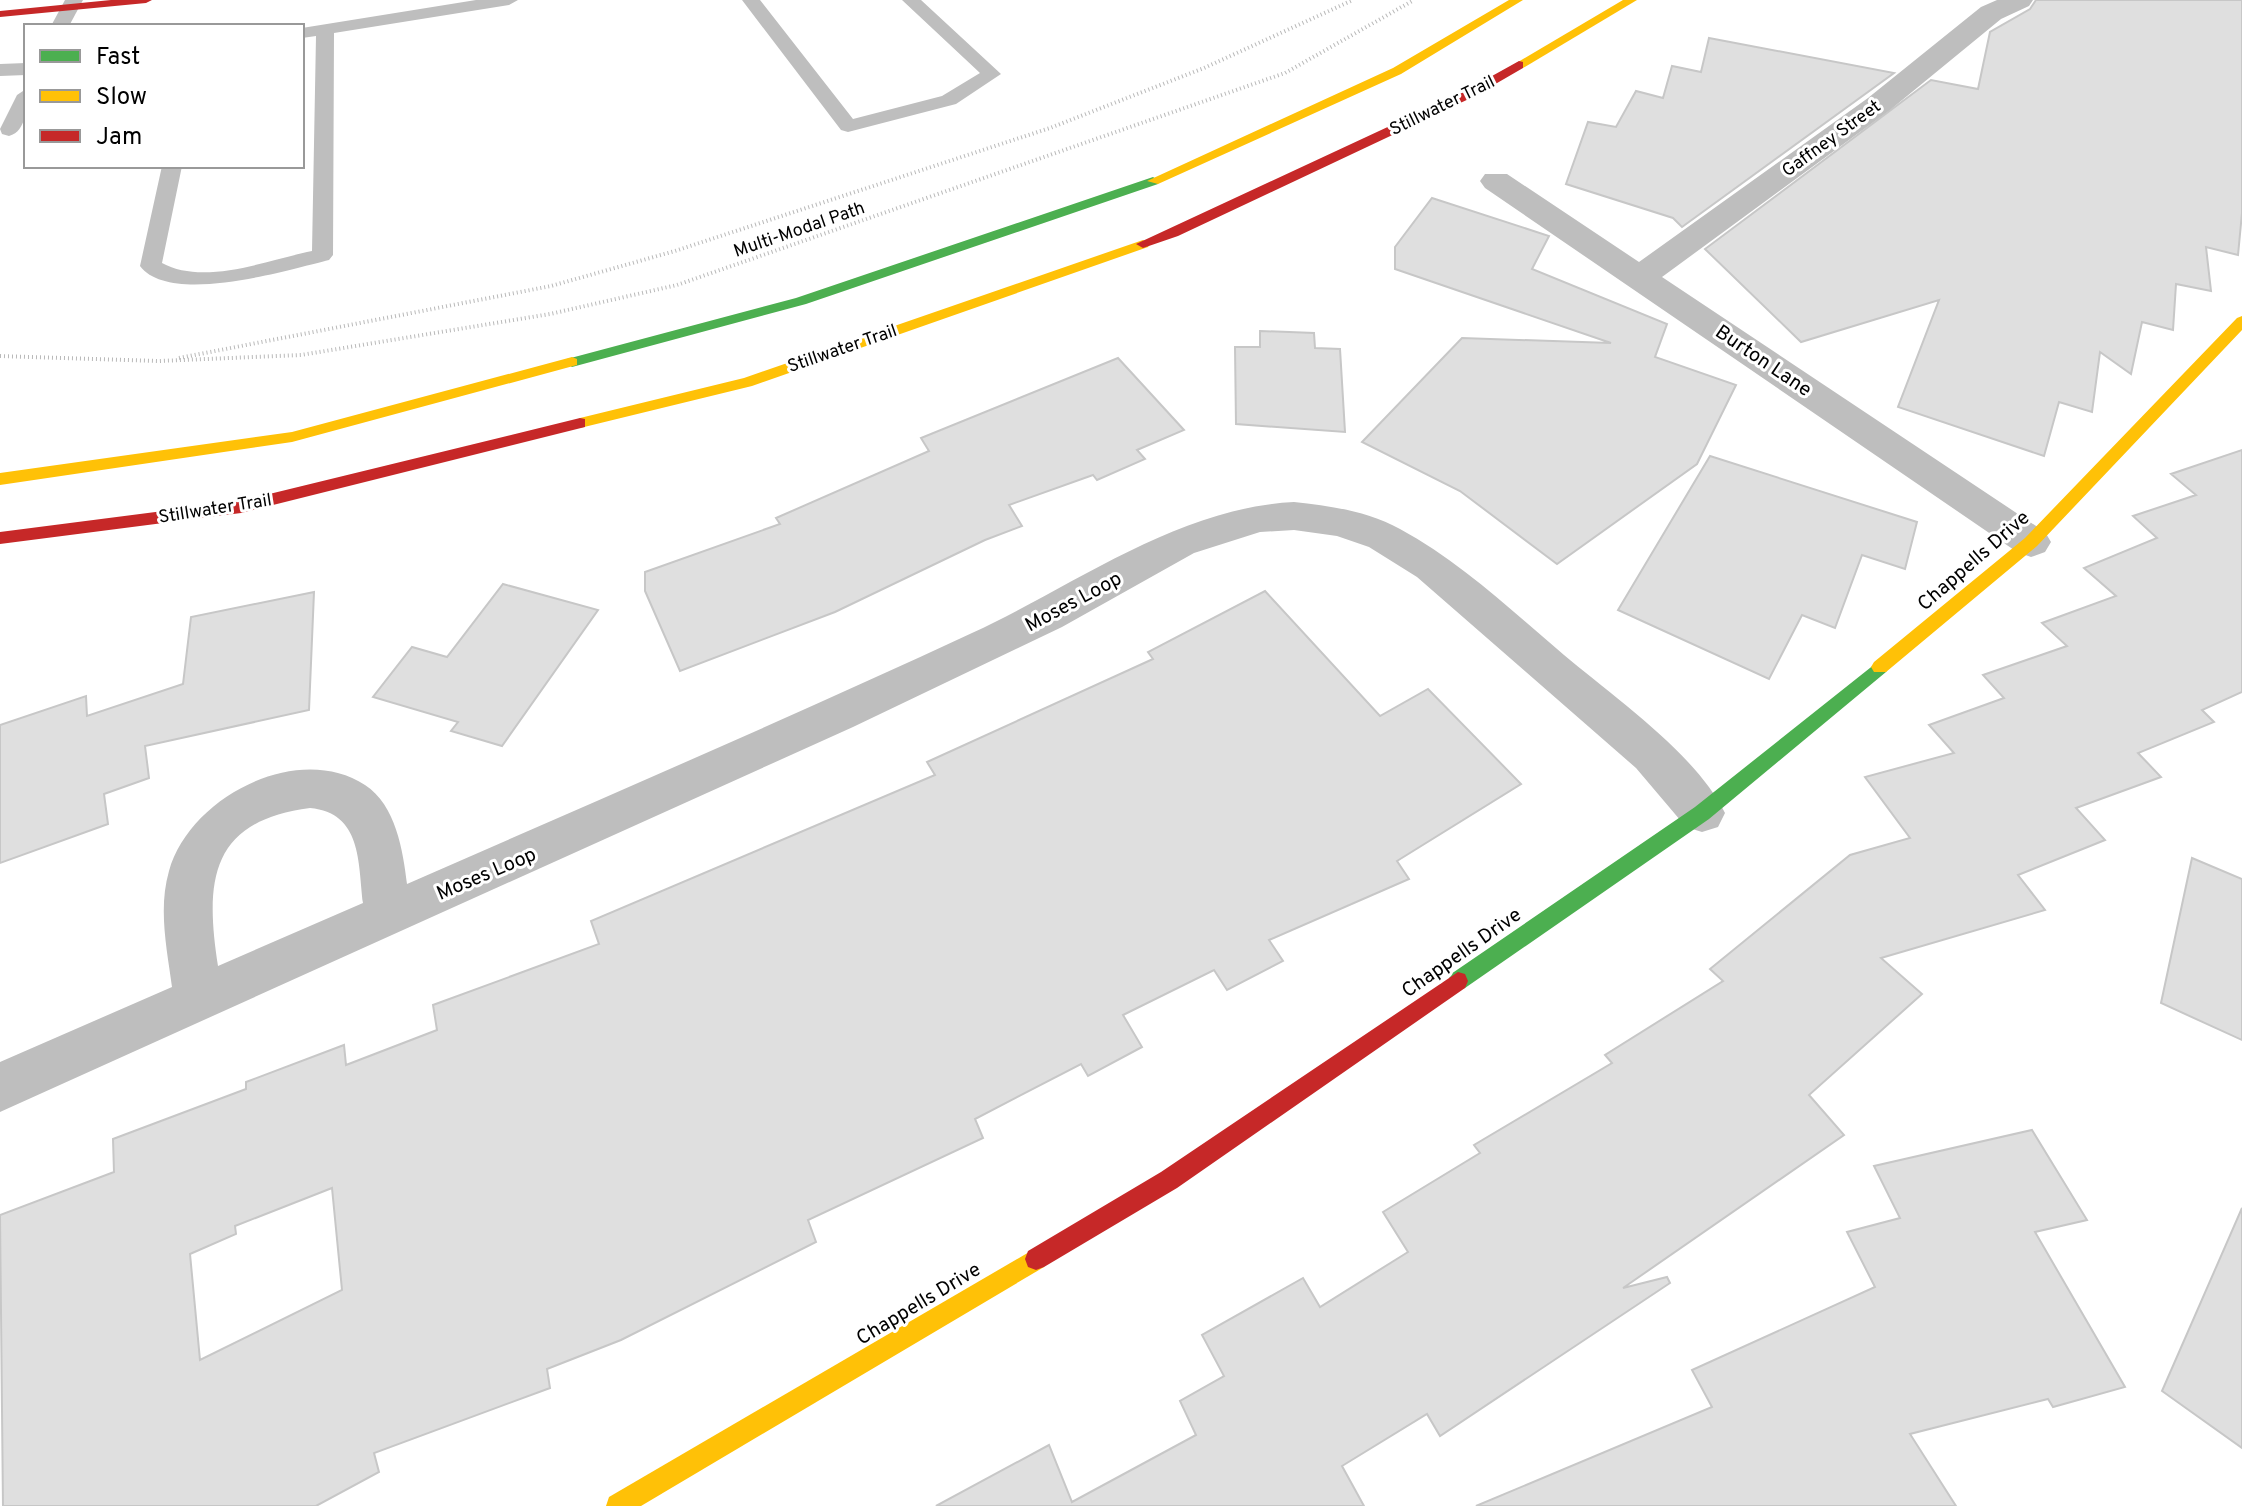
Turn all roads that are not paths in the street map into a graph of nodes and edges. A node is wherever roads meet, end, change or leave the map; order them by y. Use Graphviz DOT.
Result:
graph roads {
  1 [pos="146,0"];
  2 [pos="509,0"];
  3 [pos="751,0"];
  4 [pos="911,0"];
  5 [pos="1517,0"];
  6 [pos="1631,0"];
  7 [pos="2019,0"];
  8 [pos="485,2"];
  9 [pos="72,4"];
  10 [pos="0,14"];
  11 [pos="61,24"];
  12 [pos="325,29"];
  13 [pos="304,33"];
  14 [pos="24,69"];
  15 [pos="0,70"];
  16 [pos="24,100"];
  17 [pos="12,129"];
  18 [pos="172,168"];
  19 [pos="1496,181"];
  20 [pos="1641,276"];
  21 [pos="2242,321"];
  22 [pos="0,479"];
  23 [pos="0,538"];
  24 [pos="2031,542"];
  25 [pos="1702,813"];
  26 [pos="388,916"];
  27 [pos="198,999"];
  28 [pos="0,1087"];
  29 [pos="618,1506"];
  1 -- 9 [label="main road"];
  2 -- 8 [label="lane"];
  3 -- 4 [label="lane"];
  5 -- 22 [label="main road"];
  6 -- 23 [label="main road, Stillwater Trail"];
  7 -- 20 [label="street, Gaffney Street"];
  8 -- 12 [label="lane"];
  9 -- 10 [label="main road"];
  9 -- 11 [label="lane"];
  12 -- 13 [label="lane"];
  12 -- 18 [label="lane"];
  14 -- 15 [label="lane"];
  16 -- 17 [label="lane"];
  19 -- 20 [label="street, Burton Lane"];
  20 -- 24 [label="street, Burton Lane"];
  21 -- 24 [label="main road, Chappells Drive"];
  24 -- 25 [label="main road, Chappells Drive"];
  25 -- 26 [label="street, Moses Loop"];
  25 -- 29 [label="main road, Chappells Drive"];
  26 -- 27 [label="street, Moses Loop"];
  26 -- 27 [label="street"];
  27 -- 28 [label="street, Moses Loop"];
}
